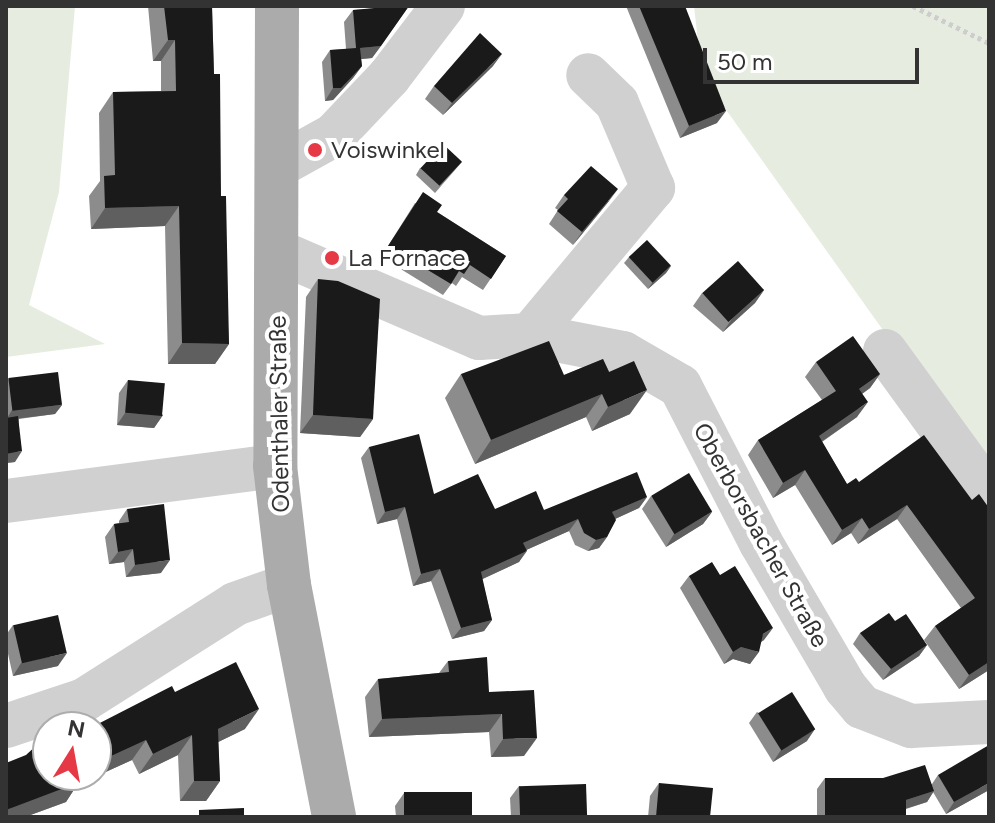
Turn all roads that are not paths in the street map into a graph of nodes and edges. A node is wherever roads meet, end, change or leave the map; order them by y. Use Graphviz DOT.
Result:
graph roads {
  1 [pos="277,6"];
  2 [pos="443,6"];
  3 [pos="588,75"];
  4 [pos="278,166"];
  5 [pos="277,251"];
  6 [pos="530,335"];
  7 [pos="885,351"];
  8 [pos="275,466"];
  9 [pos="989,494"];
  10 [pos="6,501"];
  11 [pos="289,585"];
  12 [pos="989,722"];
  13 [pos="6,726"];
  14 [pos="334,817"];
  1 -- 4 [label="main road, Odenthaler Straße"];
  2 -- 4 [label="street"];
  3 -- 6 [label="street"];
  4 -- 5 [label="main road, Odenthaler Straße"];
  5 -- 6 [label="street, Oberborsbacher Straße"];
  5 -- 8 [label="main road, Odenthaler Straße"];
  6 -- 12 [label="street, Oberborsbacher Straße"];
  7 -- 9 [label="street"];
  8 -- 10 [label="street"];
  8 -- 11 [label="main road, Odenthaler Straße"];
  11 -- 13 [label="street"];
  11 -- 14 [label="main road, Odenthaler Straße"];
}
